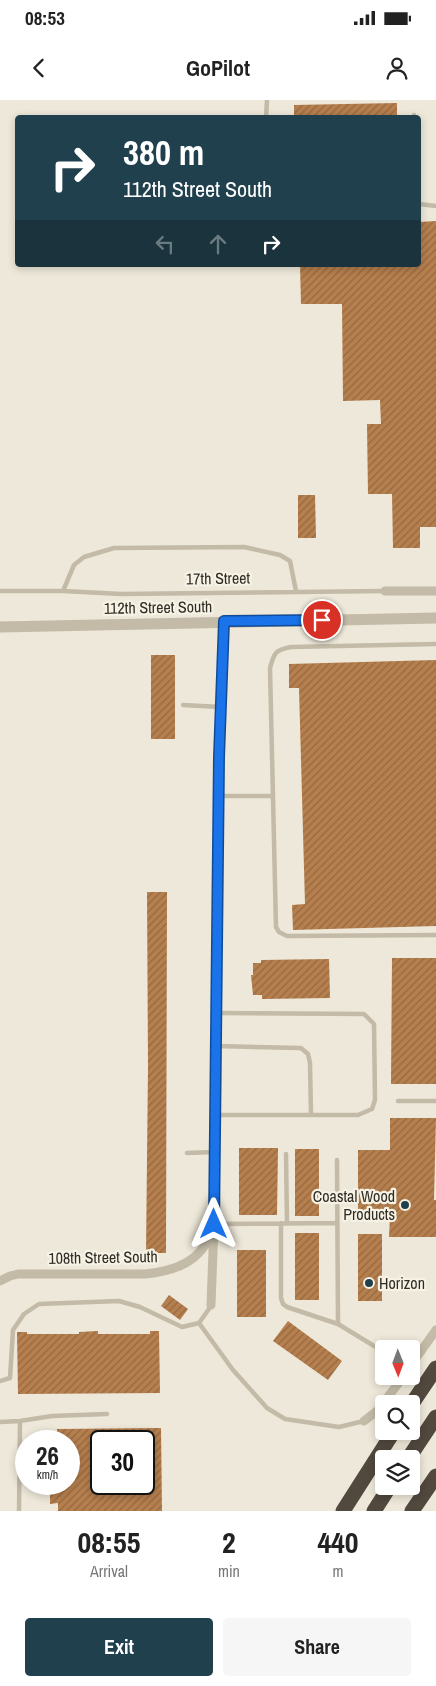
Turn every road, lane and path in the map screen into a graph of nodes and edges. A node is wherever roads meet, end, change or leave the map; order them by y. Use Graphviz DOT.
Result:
graph roads {
  1 [pos="267,100"];
  2 [pos="266,115"];
  3 [pos="421,204"];
  4 [pos="436,206"];
  5 [pos="0,591"];
  6 [pos="63,591"];
  7 [pos="296,591"];
  8 [pos="385,591"];
  9 [pos="436,591"];
  10 [pos="436,618"];
  11 [pos="224,621"];
  12 [pos="0,627"];
  13 [pos="436,644"];
  14 [pos="182,706"];
  15 [pos="221,707"];
  16 [pos="219,796"];
  17 [pos="273,796"];
  18 [pos="436,935"];
  19 [pos="216,1013"];
  20 [pos="215,1046"];
  21 [pos="398,1101"];
  22 [pos="436,1101"];
  23 [pos="311,1115"];
  24 [pos="214,1116"];
  25 [pos="214,1152"];
  26 [pos="187,1153"];
  27 [pos="286,1154"];
  28 [pos="337,1160"];
  29 [pos="281,1223"];
  30 [pos="287,1223"];
  31 [pos="337,1223"];
  32 [pos="214,1224"];
  33 [pos="0,1281"];
  34 [pos="211,1305"];
  35 [pos="199,1323"];
  36 [pos="338,1324"];
  37 [pos="436,1330"];
  38 [pos="375,1347"];
  39 [pos="420,1352"];
  40 [pos="436,1368"];
  41 [pos="0,1381"];
  42 [pos="397,1385"];
  43 [pos="418,1395"];
  44 [pos="107,1414"];
  45 [pos="436,1417"];
  46 [pos="20,1421"];
  47 [pos="364,1421"];
  48 [pos="0,1422"];
  49 [pos="388,1440"];
  50 [pos="414,1450"];
  51 [pos="372,1465"];
  52 [pos="436,1476"];
  53 [pos="384,1495"];
  54 [pos="19,1511"];
  55 [pos="332,1511"];
  56 [pos="343,1511"];
  57 [pos="374,1511"];
  58 [pos="412,1511"];
  1 -- 2 [label="lane"];
  3 -- 4 [label="lane"];
  5 -- 6 [label="lane, 17th Street"];
  6 -- 7 [label="lane, 17th Street"];
  6 -- 7 [label="lane"];
  7 -- 8 [label="lane, 17th Street"];
  8 -- 9 [label="street, 17th Street"];
  10 -- 11 [label="street, 112th Street South"];
  11 -- 12 [label="street, 112th Street South"];
  11 -- 15 [label="street"];
  13 -- 17 [label="lane"];
  14 -- 15 [label="lane"];
  15 -- 16 [label="street"];
  16 -- 17 [label="lane"];
  16 -- 19 [label="street"];
  17 -- 18 [label="lane"];
  19 -- 20 [label="street"];
  19 -- 23 [label="lane"];
  20 -- 23 [label="lane"];
  20 -- 24 [label="street"];
  21 -- 22 [label="lane"];
  23 -- 24 [label="lane"];
  24 -- 25 [label="street"];
  25 -- 26 [label="lane"];
  25 -- 32 [label="street"];
  27 -- 30 [label="lane"];
  28 -- 31 [label="lane"];
  29 -- 30 [label="lane"];
  29 -- 32 [label="lane"];
  29 -- 36 [label="lane"];
  30 -- 31 [label="lane"];
  31 -- 36 [label="lane"];
  32 -- 33 [label="street, 108th Street South"];
  32 -- 34 [label="street"];
  34 -- 35 [label="lane"];
  35 -- 41 [label="lane"];
  35 -- 47 [label="lane"];
  36 -- 38 [label="lane"];
  37 -- 39 [label="street"];
  40 -- 43 [label="highway"];
  42 -- 47 [label="street"];
  44 -- 46 [label="lane"];
  45 -- 50 [label="highway"];
  46 -- 48 [label="lane"];
  46 -- 54 [label="lane"];
  49 -- 51 [label="highway"];
  51 -- 55 [label="highway"];
  51 -- 56 [label="highway"];
  52 -- 58 [label="highway"];
  53 -- 57 [label="highway"];
}
